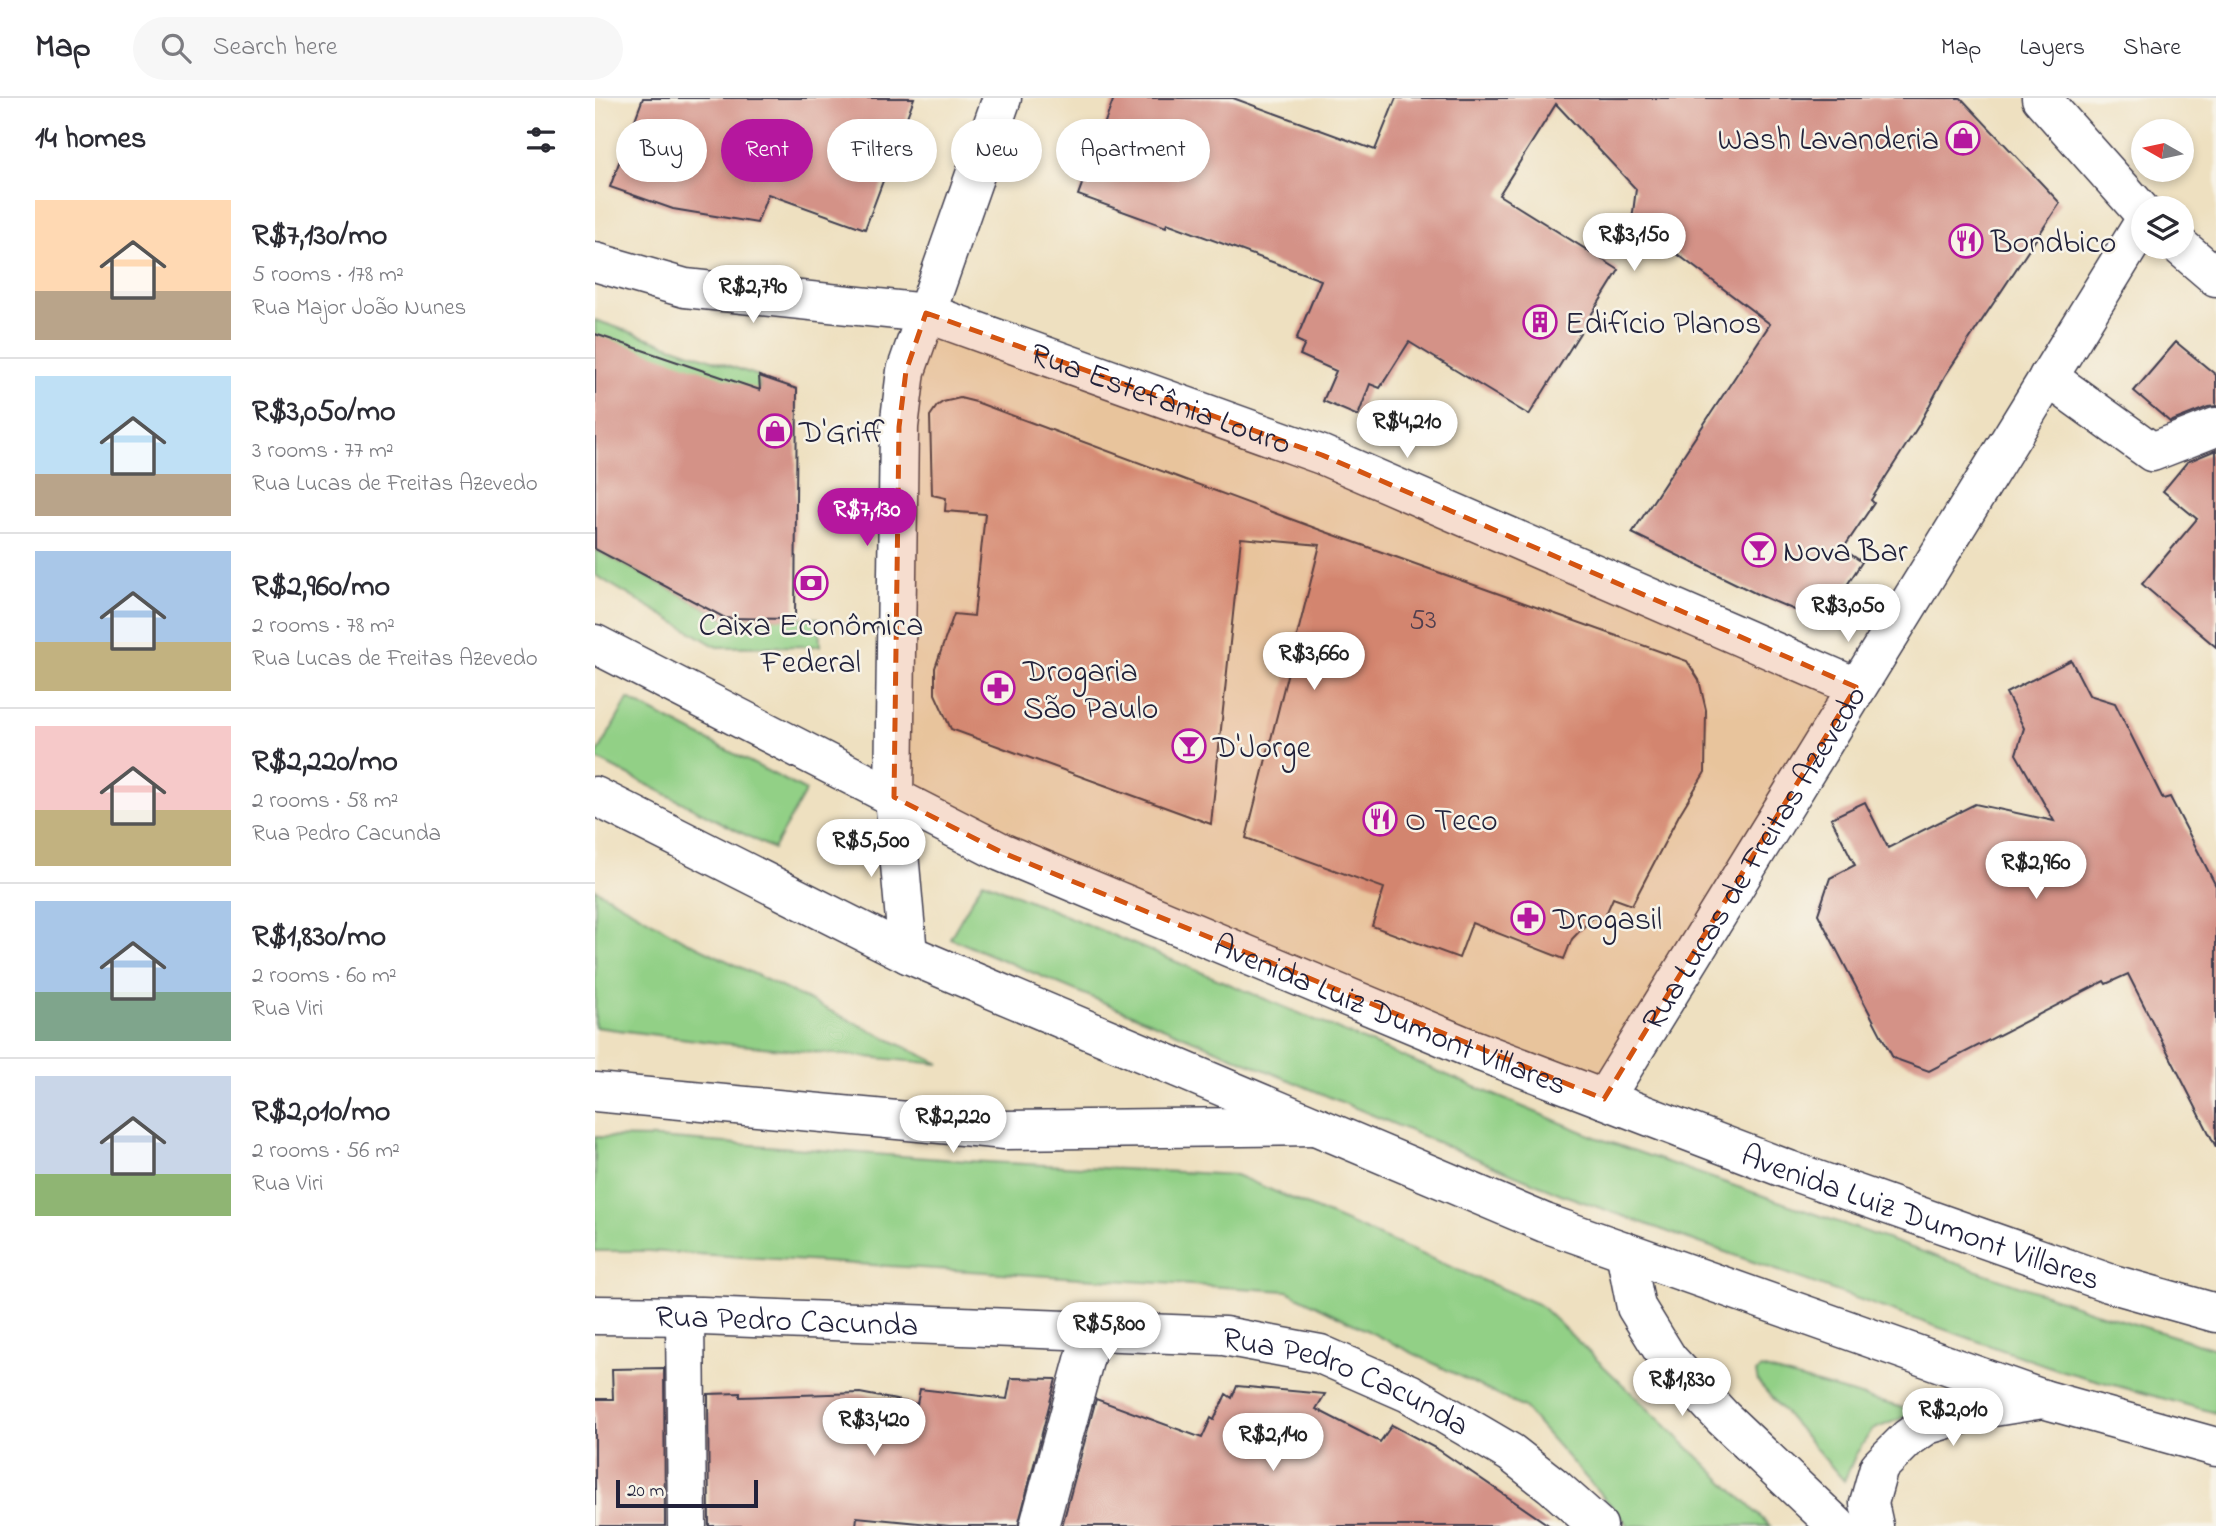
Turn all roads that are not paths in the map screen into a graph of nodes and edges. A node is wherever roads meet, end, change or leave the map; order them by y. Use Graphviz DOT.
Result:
graph roads {
  1 [pos="1002,98"];
  2 [pos="2041,98"];
  3 [pos="2131,200"];
  4 [pos="2131,243"];
  5 [pos="2194,258"];
  6 [pos="595,262"];
  7 [pos="2216,277"];
  8 [pos="926,313"];
  9 [pos="2048,377"];
  10 [pos="2216,427"];
  11 [pos="595,644"];
  12 [pos="1856,687"];
  13 [pos="595,796"];
  14 [pos="894,797"];
  15 [pos="908,954"];
  16 [pos="595,1092"];
  17 [pos="1604,1099"];
  18 [pos="1315,1126"];
  19 [pos="1625,1251"];
  20 [pos="2216,1313"];
  21 [pos="595,1315"];
  22 [pos="685,1316"];
  23 [pos="1092,1331"];
  24 [pos="2043,1399"];
  25 [pos="2216,1447"];
  26 [pos="687,1526"];
  27 [pos="1039,1526"];
  28 [pos="1598,1526"];
  29 [pos="1837,1526"];
  30 [pos="1874,1526"];
  1 -- 8 [label="street"];
  2 -- 3 [label="street"];
  4 -- 9 [label="street, Rua Lucas de Freitas Azevedo"];
  5 -- 7 [label="street"];
  6 -- 8 [label="street, Rua Estefânia Louro"];
  8 -- 12 [label="street, Rua Estefânia Louro"];
  8 -- 14 [label="street"];
  9 -- 10 [label="street"];
  9 -- 12 [label="street, Rua Lucas de Freitas Azevedo"];
  11 -- 14 [label="street, Avenida Luiz Dumont Villares"];
  12 -- 17 [label="street, Rua Lucas de Freitas Azevedo"];
  13 -- 15 [label="street"];
  14 -- 15 [label="street"];
  14 -- 17 [label="street, Avenida Luiz Dumont Villares"];
  15 -- 18 [label="street"];
  16 -- 18 [label="street"];
  17 -- 20 [label="street, Avenida Luiz Dumont Villares"];
  18 -- 19 [label="street"];
  19 -- 24 [label="street"];
  19 -- 29 [label="street"];
  21 -- 22 [label="street, Rua Pedro Cacunda"];
  22 -- 23 [label="street, Rua Pedro Cacunda"];
  22 -- 26 [label="street"];
  23 -- 27 [label="street"];
  23 -- 28 [label="street, Rua Pedro Cacunda"];
  24 -- 25 [label="street"];
  24 -- 30 [label="street"];
}
